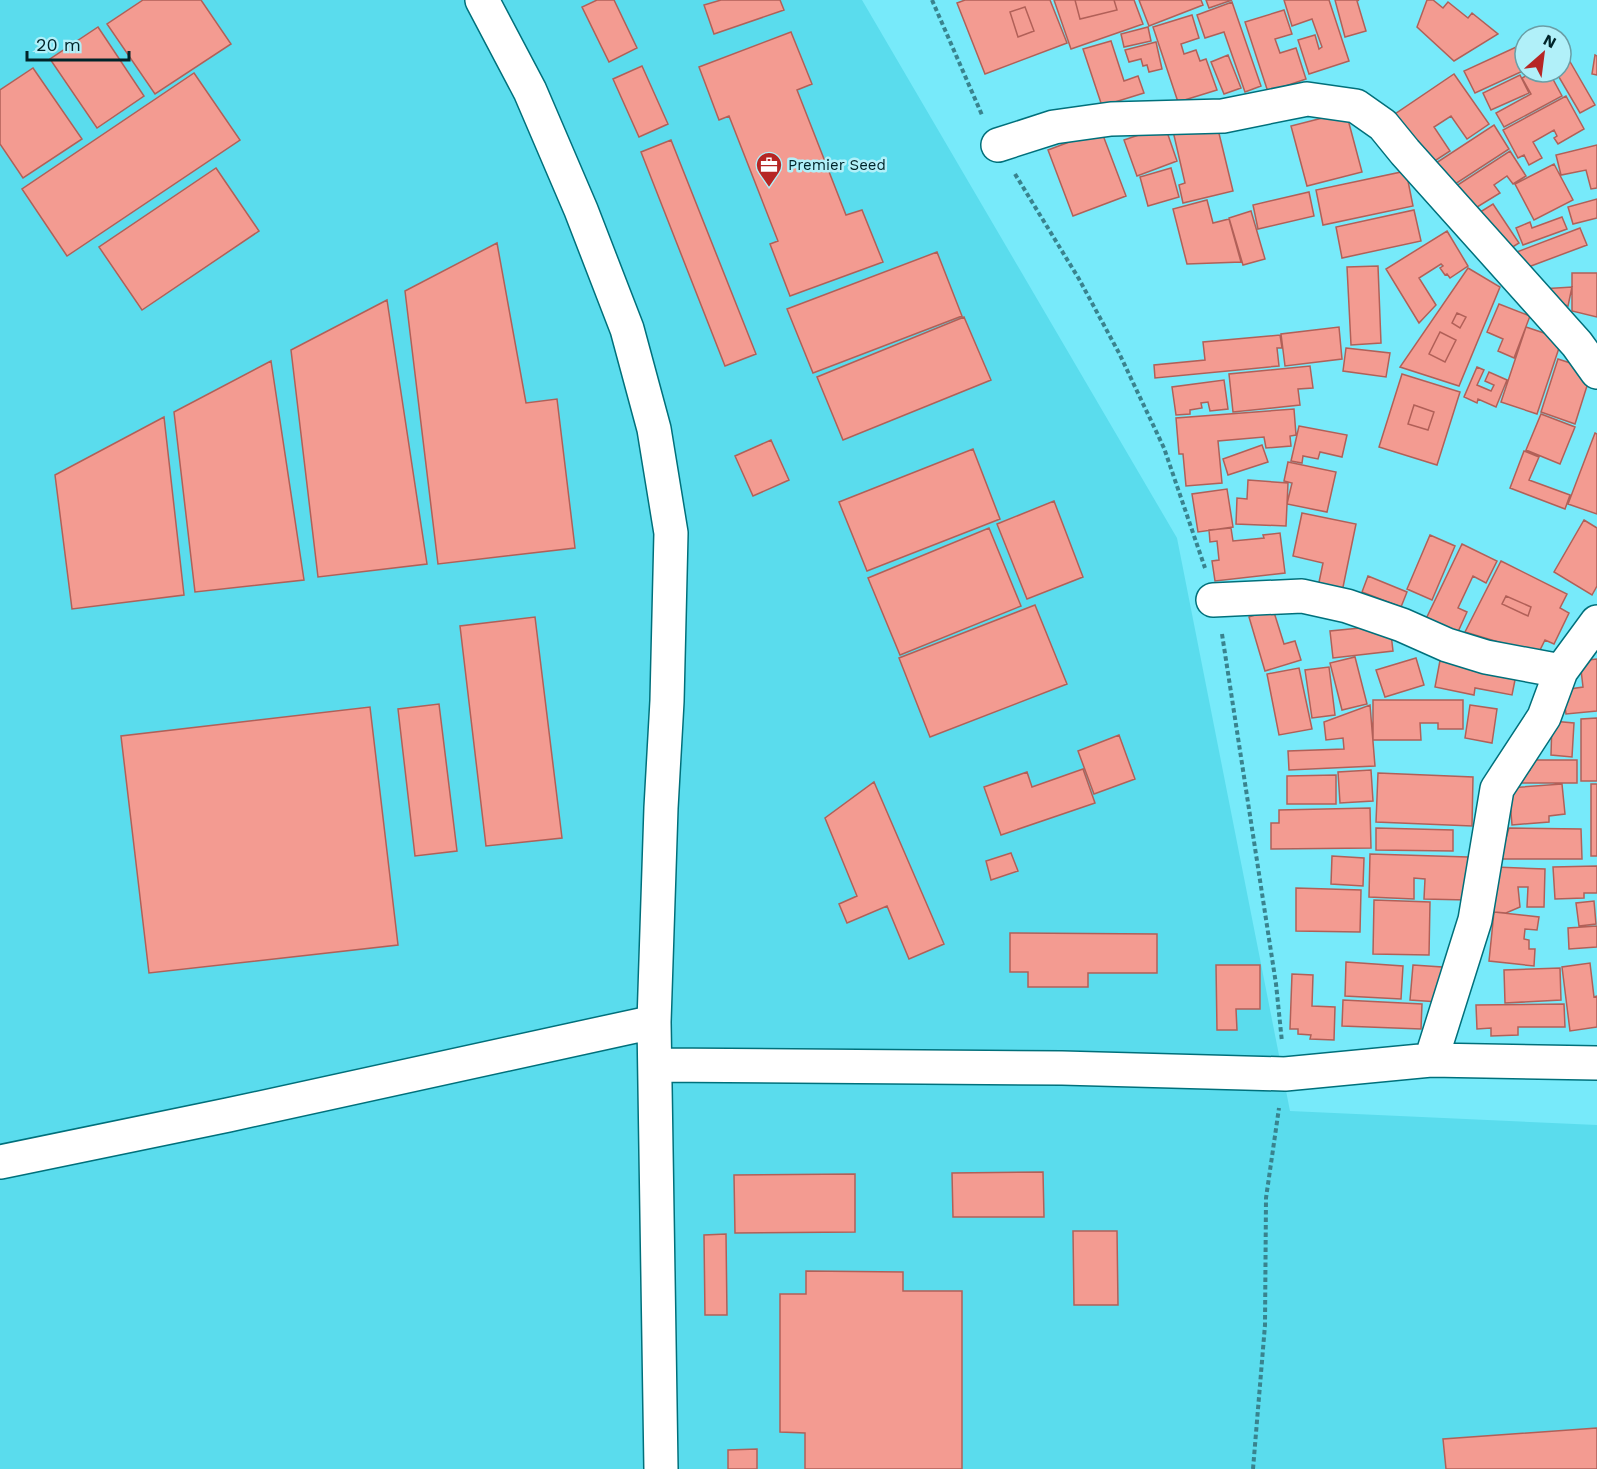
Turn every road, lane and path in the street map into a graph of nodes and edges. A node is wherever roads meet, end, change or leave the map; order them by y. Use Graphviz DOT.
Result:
graph roads {
  1 [pos="482,0"];
  2 [pos="932,0"];
  3 [pos="998,145"];
  4 [pos="1597,372"];
  5 [pos="1213,600"];
  6 [pos="1597,622"];
  7 [pos="1561,671"];
  8 [pos="654,1022"];
  9 [pos="1431,1060"];
  10 [pos="1597,1063"];
  11 [pos="656,1065"];
  12 [pos="1285,1074"];
  13 [pos="0,1162"];
  14 [pos="661,1469"];
  15 [pos="1253,1469"];
  1 -- 8 [label="street"];
  2 -- 3 [label="path"];
  3 -- 4 [label="street"];
  3 -- 5 [label="path"];
  5 -- 7 [label="street"];
  5 -- 12 [label="path"];
  6 -- 7 [label="street"];
  7 -- 9 [label="street"];
  8 -- 11 [label="street"];
  8 -- 13 [label="street"];
  9 -- 10 [label="street"];
  9 -- 12 [label="street"];
  11 -- 12 [label="street"];
  11 -- 14 [label="street"];
  12 -- 15 [label="path"];
}
